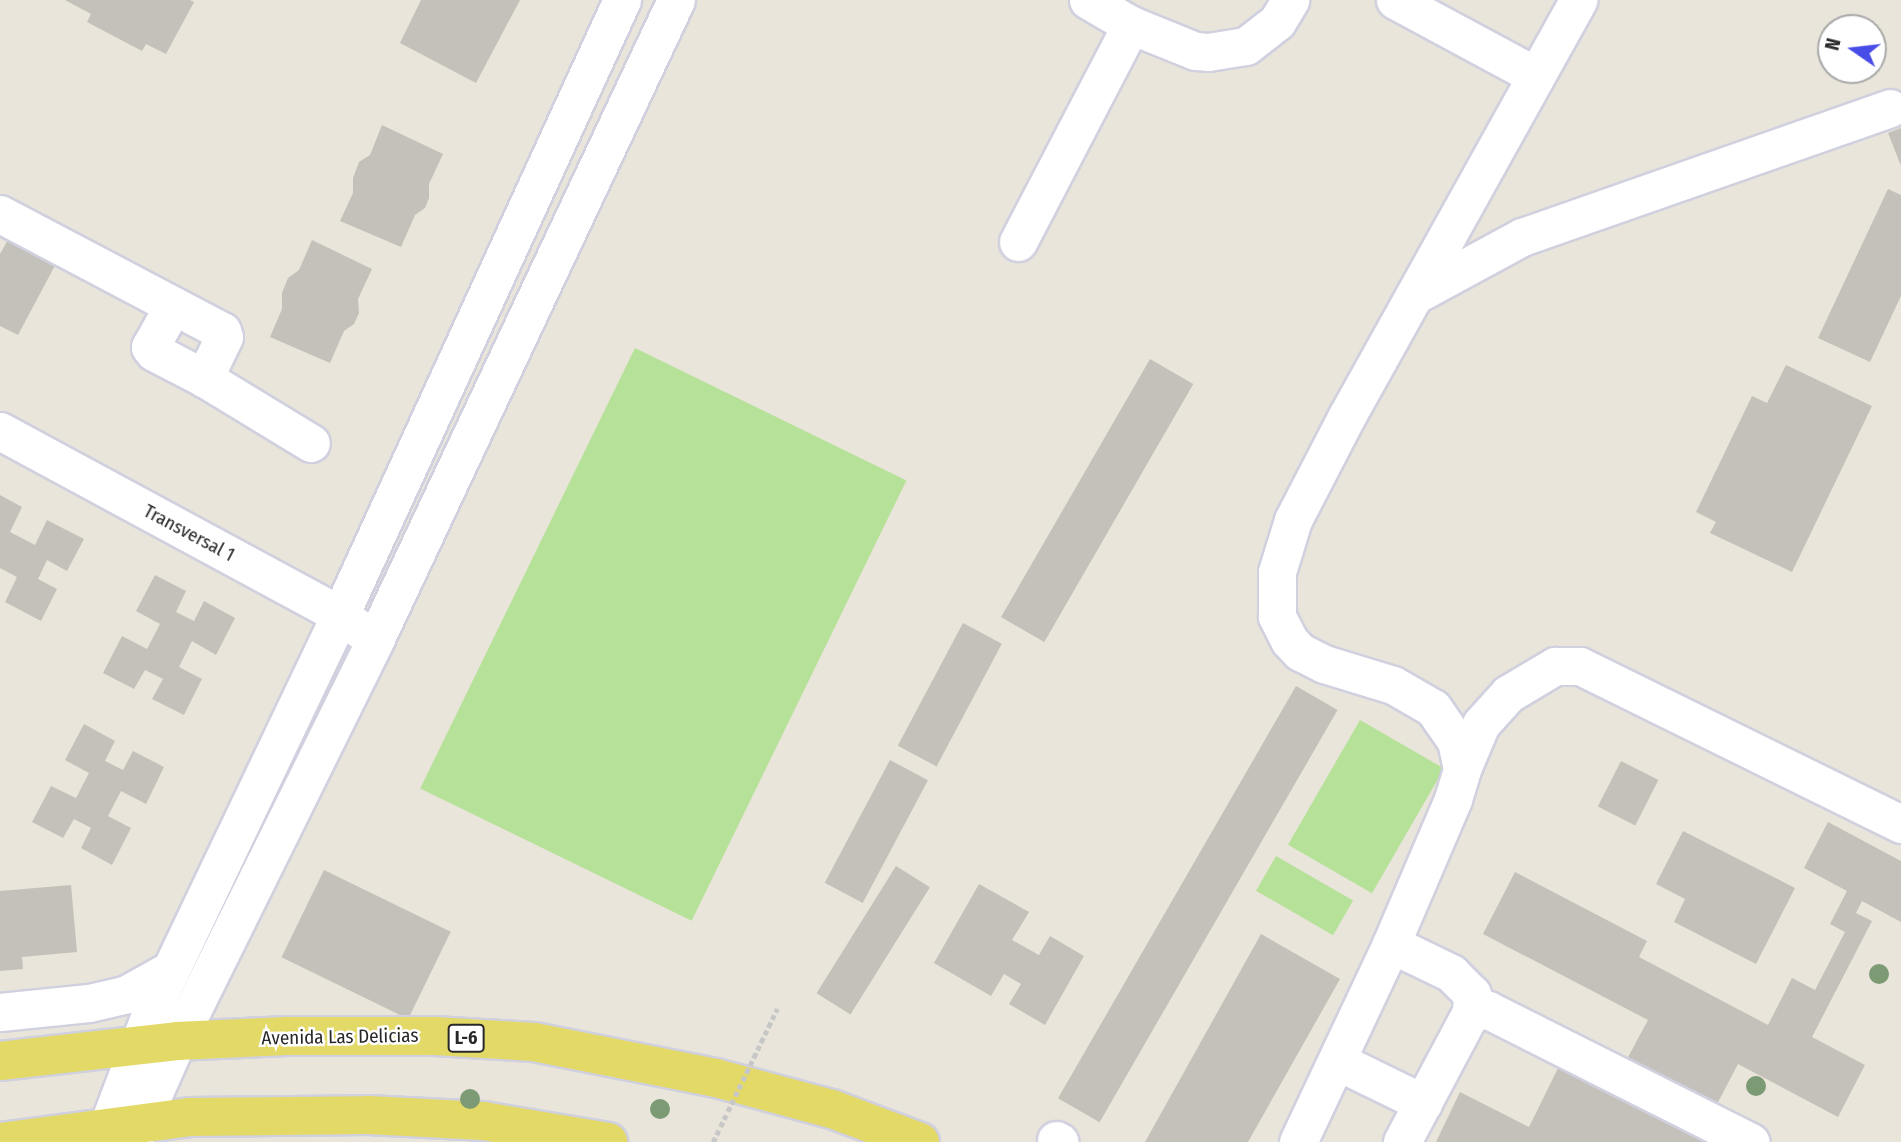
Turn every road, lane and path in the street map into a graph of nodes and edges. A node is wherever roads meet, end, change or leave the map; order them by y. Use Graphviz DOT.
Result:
graph roads {
  1 [pos="622,0"];
  2 [pos="676,0"];
  3 [pos="1088,0"];
  4 [pos="1290,0"];
  5 [pos="1395,0"];
  6 [pos="1578,0"];
  7 [pos="1131,25"];
  8 [pos="1536,76"];
  9 [pos="1889,108"];
  10 [pos="0,214"];
  11 [pos="1018,242"];
  12 [pos="1415,295"];
  13 [pos="173,306"];
  14 [pos="204,378"];
  15 [pos="0,431"];
  16 [pos="311,443"];
  17 [pos="340,615"];
  18 [pos="375,640"];
  19 [pos="1462,769"];
  20 [pos="1901,824"];
  21 [pos="1391,944"];
  22 [pos="170,970"];
  23 [pos="777,1009"];
  24 [pos="0,1012"];
  25 [pos="1471,1012"];
  26 [pos="177,1041"];
  27 [pos="138,1047"];
  28 [pos="0,1061"];
  29 [pos="1337,1061"];
  30 [pos="1423,1102"];
  31 [pos="127,1131"];
  32 [pos="4,1138"];
  33 [pos="608,1142"];
  34 [pos="713,1142"];
  35 [pos="920,1142"];
  36 [pos="1298,1142"];
  37 [pos="1402,1142"];
  38 [pos="1751,1142"];
  1 -- 17 [label="street"];
  2 -- 18 [label="street"];
  3 -- 7 [label="street"];
  4 -- 7 [label="street"];
  5 -- 8 [label="street"];
  6 -- 8 [label="street"];
  7 -- 11 [label="street"];
  8 -- 12 [label="street"];
  9 -- 12 [label="street"];
  10 -- 13 [label="street"];
  12 -- 19 [label="street"];
  13 -- 14 [label="street"];
  13 -- 14 [label="street"];
  14 -- 16 [label="street"];
  15 -- 17 [label="street, Transversal 1"];
  17 -- 18 [label="street, Transversal 1"];
  17 -- 22 [label="street"];
  18 -- 26 [label="street"];
  19 -- 20 [label="street"];
  19 -- 21 [label="street"];
  21 -- 25 [label="street"];
  21 -- 29 [label="street"];
  22 -- 24 [label="street"];
  22 -- 27 [label="street"];
  23 -- 34 [label="path, bridge"];
  25 -- 30 [label="street"];
  25 -- 38 [label="street"];
  26 -- 27 [label="main road, Avenida Las Delicias / L-6"];
  26 -- 31 [label="street"];
  26 -- 35 [label="main road, Avenida Las Delicias / L-6"];
  27 -- 28 [label="main road, Avenida Las Delicias / L-6"];
  27 -- 31 [label="street"];
  29 -- 30 [label="street"];
  29 -- 36 [label="street"];
  30 -- 37 [label="street"];
  31 -- 32 [label="main road"];
  31 -- 33 [label="main road"];
}
